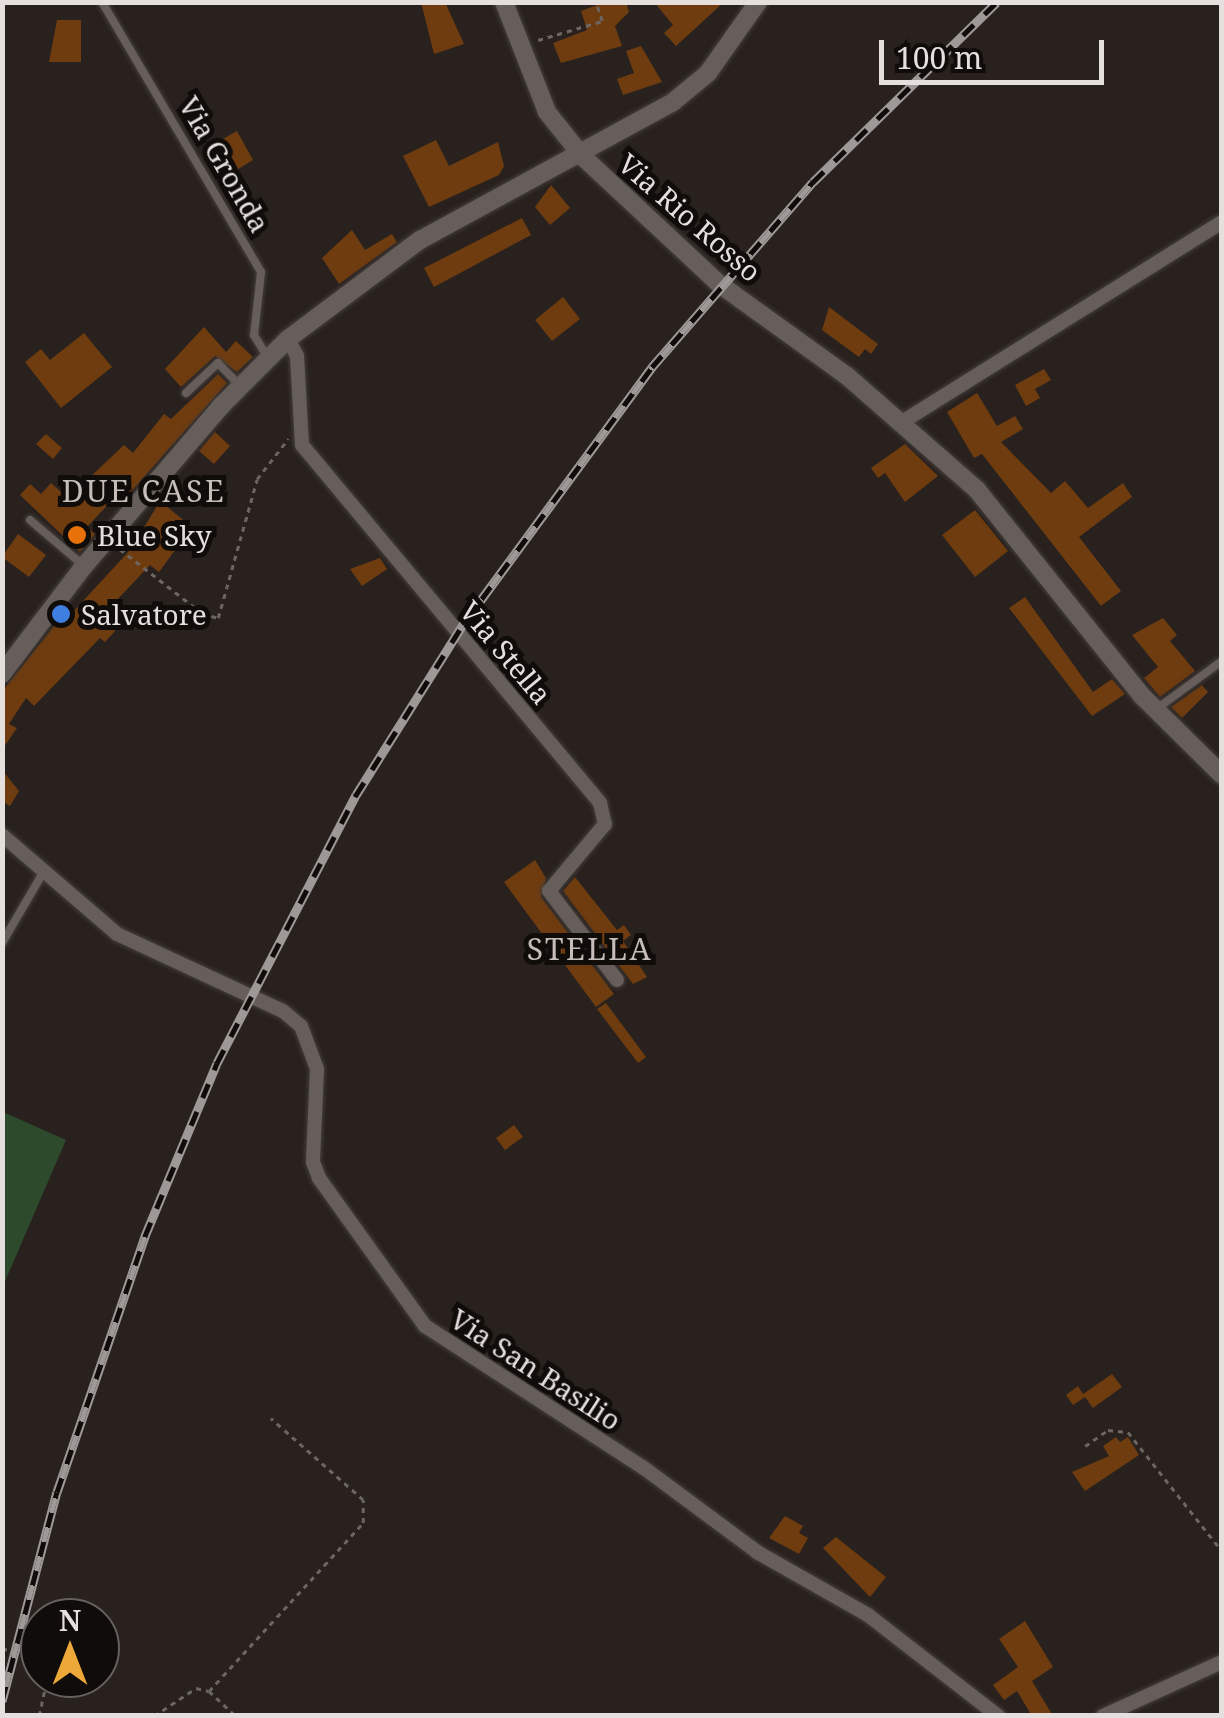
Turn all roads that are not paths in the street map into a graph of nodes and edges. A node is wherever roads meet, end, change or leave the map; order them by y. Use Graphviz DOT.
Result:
graph roads {
  1 [pos="102,2"];
  2 [pos="504,2"];
  3 [pos="758,2"];
  4 [pos="582,156"];
  5 [pos="1222,222"];
  6 [pos="288,339"];
  7 [pos="268,358"];
  8 [pos="240,386"];
  9 [pos="186,393"];
  10 [pos="902,422"];
  11 [pos="30,520"];
  12 [pos="84,566"];
  13 [pos="1222,661"];
  14 [pos="3,671"];
  15 [pos="1155,710"];
  16 [pos="1222,775"];
  17 [pos="2,835"];
  18 [pos="44,871"];
  19 [pos="2,943"];
  20 [pos="617,980"];
  21 [pos="1222,1662"];
  22 [pos="998,1716"];
  23 [pos="1103,1716"];
  1 -- 7 [label="lane, Via Gronda"];
  2 -- 4 [label="street, Via Rio Rosso"];
  3 -- 4 [label="street"];
  4 -- 6 [label="street"];
  4 -- 10 [label="street, Via Rio Rosso"];
  5 -- 10 [label="street"];
  6 -- 7 [label="street"];
  6 -- 20 [label="street, Via Stella"];
  7 -- 8 [label="street"];
  8 -- 9 [label="lane"];
  8 -- 12 [label="street"];
  10 -- 15 [label="street, Via Rio Rosso"];
  11 -- 12 [label="lane"];
  12 -- 14 [label="street"];
  13 -- 15 [label="lane"];
  15 -- 16 [label="street, Via Rio Rosso"];
  17 -- 18 [label="street, Via San Basilio"];
  18 -- 19 [label="lane"];
  18 -- 22 [label="street, Via San Basilio"];
  21 -- 23 [label="street"];
}
